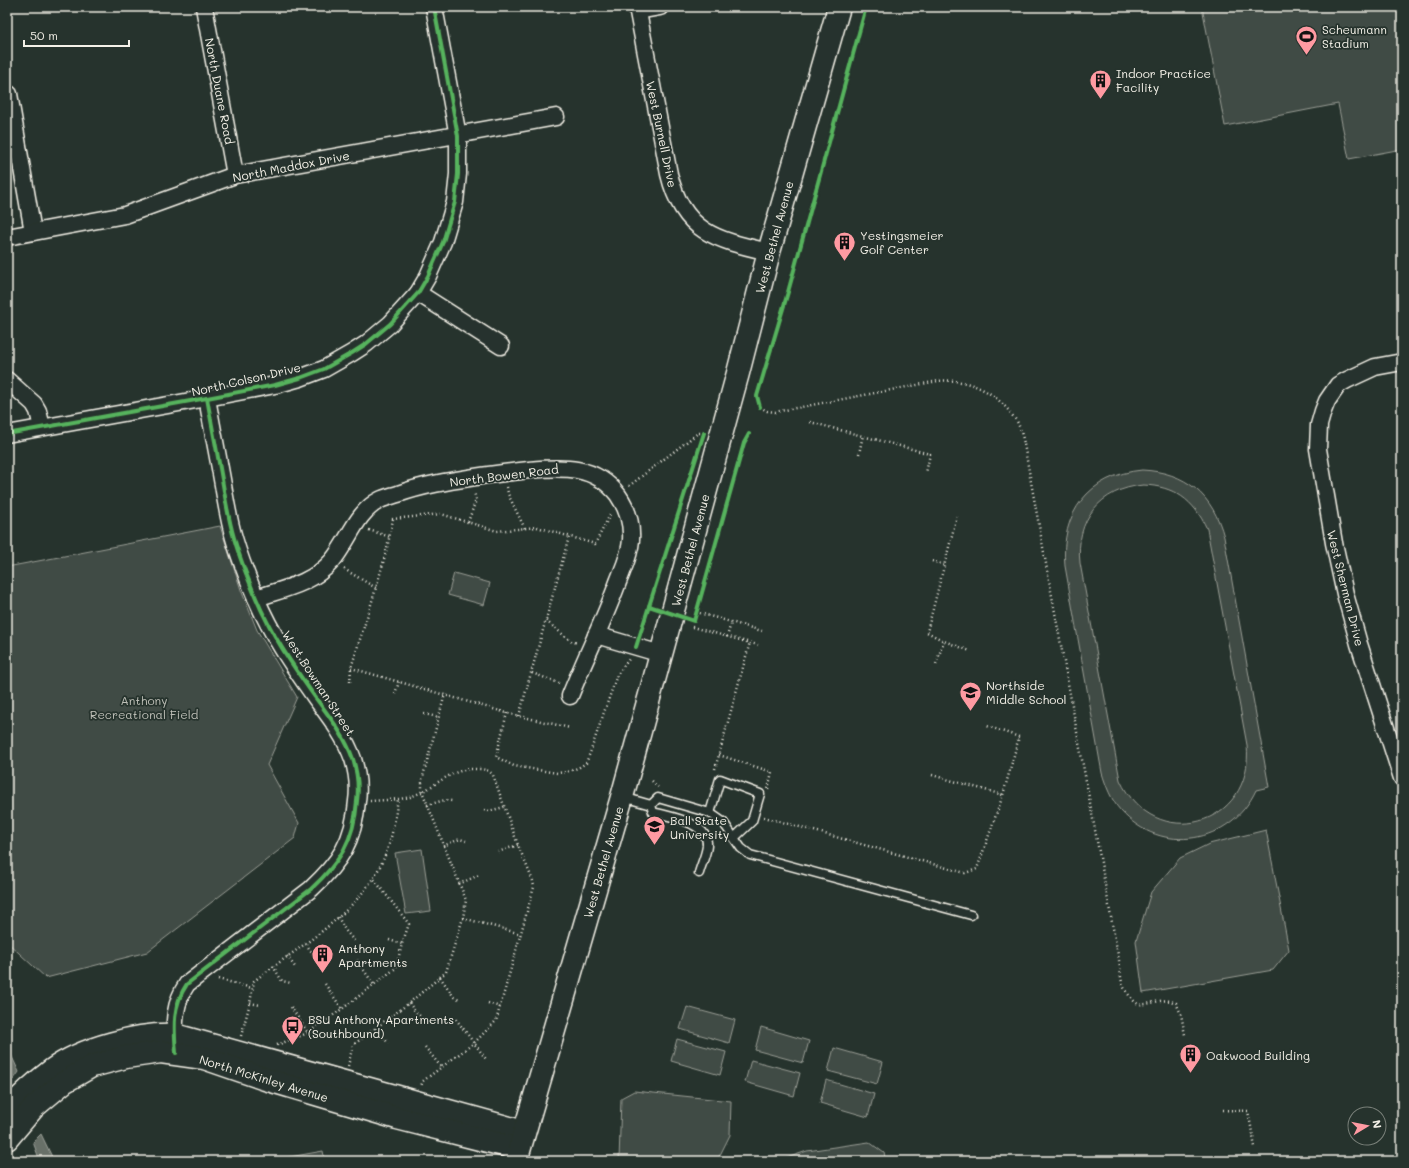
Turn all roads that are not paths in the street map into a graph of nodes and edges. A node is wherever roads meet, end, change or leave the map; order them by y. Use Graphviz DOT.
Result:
graph roads {
  1 [pos="204,7"];
  2 [pos="434,7"];
  3 [pos="660,7"];
  4 [pos="839,7"];
  5 [pos="638,9"];
  6 [pos="9,94"];
  7 [pos="556,117"];
  8 [pos="458,136"];
  9 [pos="236,175"];
  10 [pos="33,232"];
  11 [pos="7,237"];
  12 [pos="769,252"];
  13 [pos="418,293"];
  14 [pos="501,346"];
  15 [pos="1402,362"];
  16 [pos="7,380"];
  17 [pos="207,398"];
  18 [pos="42,427"];
  19 [pos="7,434"];
  20 [pos="256,598"];
  21 [pos="593,642"];
  22 [pos="661,654"];
  23 [pos="571,692"];
  24 [pos="1402,778"];
  25 [pos="622,797"];
  26 [pos="651,805"];
  27 [pos="710,813"];
  28 [pos="734,838"];
  29 [pos="699,873"];
  30 [pos="971,915"];
  31 [pos="175,1044"];
  32 [pos="59,1075"];
  33 [pos="7,1111"];
  34 [pos="7,1139"];
  35 [pos="520,1147"];
  1 -- 9 [label="street, North Duane Road"];
  2 -- 8 [label="street, North Colson Drive"];
  3 -- 5 [label="street"];
  4 -- 12 [label="main road, West Bethel Avenue"];
  5 -- 12 [label="street, West Burnell Drive"];
  6 -- 10 [label="street"];
  7 -- 8 [label="street, North Maddox Drive"];
  8 -- 9 [label="street, North Maddox Drive"];
  8 -- 13 [label="street, North Colson Drive"];
  9 -- 10 [label="street, North Maddox Drive"];
  10 -- 11 [label="street, North Maddox Drive"];
  12 -- 22 [label="main road, West Bethel Avenue"];
  13 -- 14 [label="street"];
  13 -- 17 [label="street, North Colson Drive"];
  15 -- 24 [label="street, West Sherman Drive"];
  16 -- 18 [label="street"];
  17 -- 18 [label="street, North Colson Drive"];
  17 -- 20 [label="street, West Bowman Street"];
  18 -- 19 [label="street, North Colson Drive"];
  20 -- 21 [label="street, North Bowen Road"];
  20 -- 31 [label="street, West Bowman Street"];
  21 -- 22 [label="street"];
  21 -- 23 [label="street, North Bowen Road"];
  22 -- 25 [label="main road, West Bethel Avenue"];
  25 -- 26 [label="lane"];
  25 -- 35 [label="main road, West Bethel Avenue"];
  26 -- 27 [label="lane"];
  26 -- 29 [label="lane"];
  27 -- 28 [label="lane"];
  27 -- 28 [label="lane"];
  28 -- 30 [label="lane"];
  31 -- 32 [label="main road, North McKinley Avenue"];
  31 -- 35 [label="main road, North McKinley Avenue"];
  32 -- 33 [label="main road, North McKinley Avenue"];
  32 -- 34 [label="main road, North McKinley Avenue"];
}
